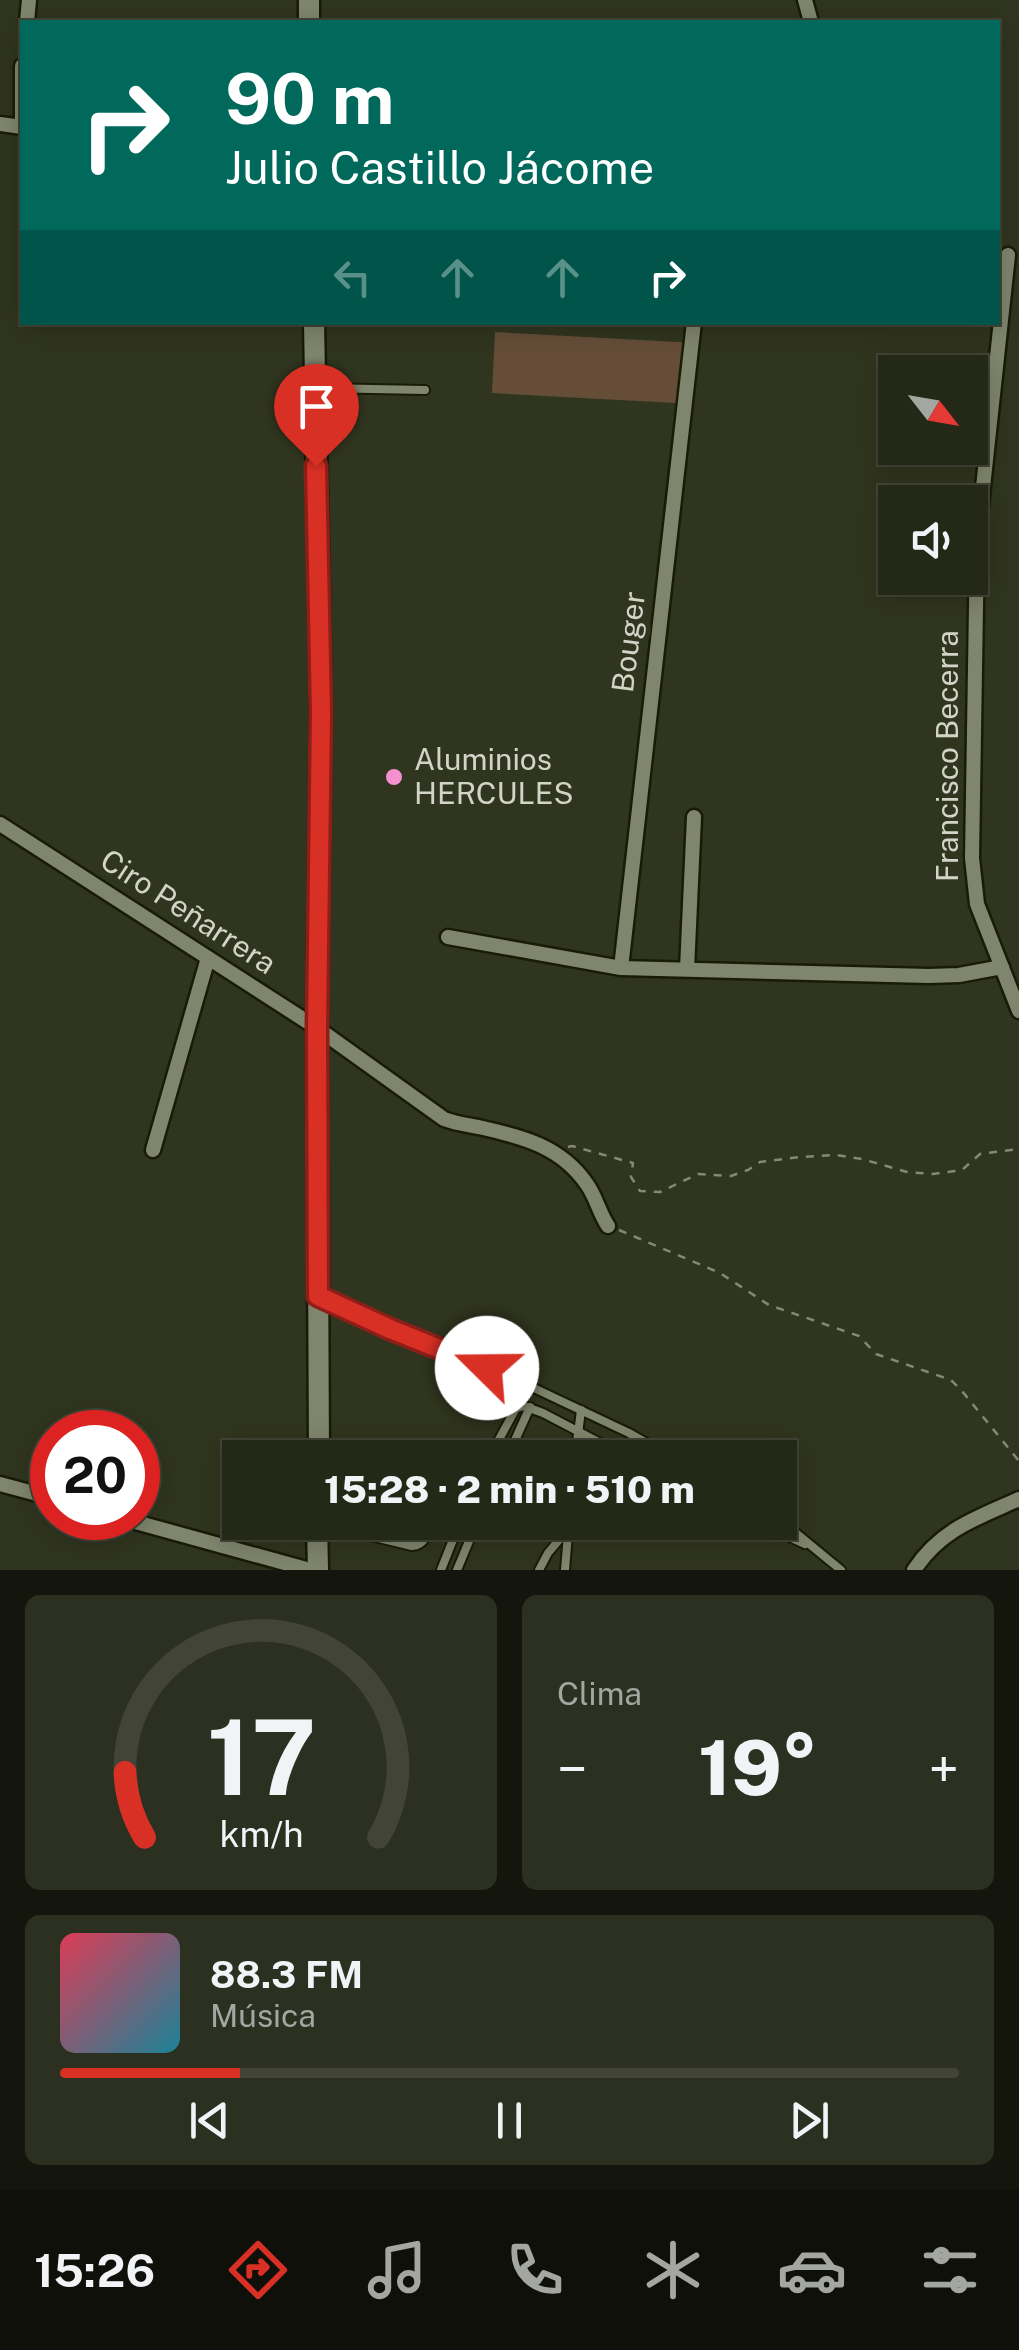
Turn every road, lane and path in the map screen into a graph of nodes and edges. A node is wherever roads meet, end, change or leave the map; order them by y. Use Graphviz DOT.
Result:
graph roads {
  1 [pos="1008,255"];
  2 [pos="314,325"];
  3 [pos="694,325"];
  4 [pos="315,388"];
  5 [pos="425,390"];
  6 [pos="694,817"];
  7 [pos="0,824"];
  8 [pos="448,936"];
  9 [pos="208,958"];
  10 [pos="621,968"];
  11 [pos="1002,968"];
  12 [pos="688,970"];
  13 [pos="1019,1012"];
  14 [pos="317,1028"];
  15 [pos="1019,1149"];
  16 [pos="153,1150"];
  17 [pos="556,1152"];
  18 [pos="608,1226"];
  19 [pos="318,1296"];
  20 [pos="530,1407"];
  21 [pos="580,1410"];
  22 [pos="577,1432"];
  23 [pos="318,1440"];
  24 [pos="499,1440"];
  25 [pos="514,1440"];
  26 [pos="576,1440"];
  27 [pos="593,1440"];
  28 [pos="639,1440"];
  29 [pos="1019,1461"];
  30 [pos="0,1484"];
  31 [pos="30,1492"];
  32 [pos="1019,1498"];
  33 [pos="160,1529"];
  34 [pos="797,1534"];
  35 [pos="797,1539"];
  36 [pos="317,1540"];
  37 [pos="387,1540"];
  38 [pos="424,1540"];
  39 [pos="453,1540"];
  40 [pos="469,1540"];
  41 [pos="558,1540"];
  42 [pos="568,1540"];
  43 [pos="810,1545"];
  44 [pos="310,1570"];
  45 [pos="318,1570"];
  46 [pos="441,1570"];
  47 [pos="457,1570"];
  48 [pos="539,1570"];
  49 [pos="565,1570"];
  50 [pos="841,1570"];
  51 [pos="914,1570"];
  1 -- 11 [label="street, Francisco Becerra"];
  2 -- 4 [label="main road"];
  3 -- 10 [label="street, Bouger"];
  4 -- 5 [label="lane"];
  4 -- 14 [label="main road"];
  6 -- 12 [label="street"];
  7 -- 9 [label="street, Ciro Peñarrera"];
  8 -- 10 [label="street"];
  9 -- 14 [label="street, Ciro Peñarrera"];
  9 -- 16 [label="street"];
  10 -- 12 [label="street"];
  11 -- 12 [label="street"];
  11 -- 13 [label="street, Francisco Becerra"];
  14 -- 17 [label="street, Ciro Peñarrera"];
  14 -- 19 [label="main road"];
  15 -- 17 [label="path"];
  17 -- 18 [label="street"];
  18 -- 29 [label="path"];
  19 -- 21 [label="lane"];
  19 -- 23 [label="main road"];
  20 -- 22 [label="lane"];
  20 -- 24 [label="lane"];
  20 -- 25 [label="lane"];
  21 -- 22 [label="lane"];
  21 -- 28 [label="lane"];
  22 -- 26 [label="lane"];
  22 -- 27 [label="lane"];
  30 -- 31 [label="street"];
  32 -- 51 [label="street"];
  33 -- 44 [label="street"];
  34 -- 43 [label="lane"];
  35 -- 43 [label="lane"];
  36 -- 45 [label="main road"];
  37 -- 38 [label="lane"];
  39 -- 46 [label="lane"];
  40 -- 47 [label="lane"];
  41 -- 48 [label="lane"];
  42 -- 49 [label="lane"];
  43 -- 50 [label="lane"];
}
